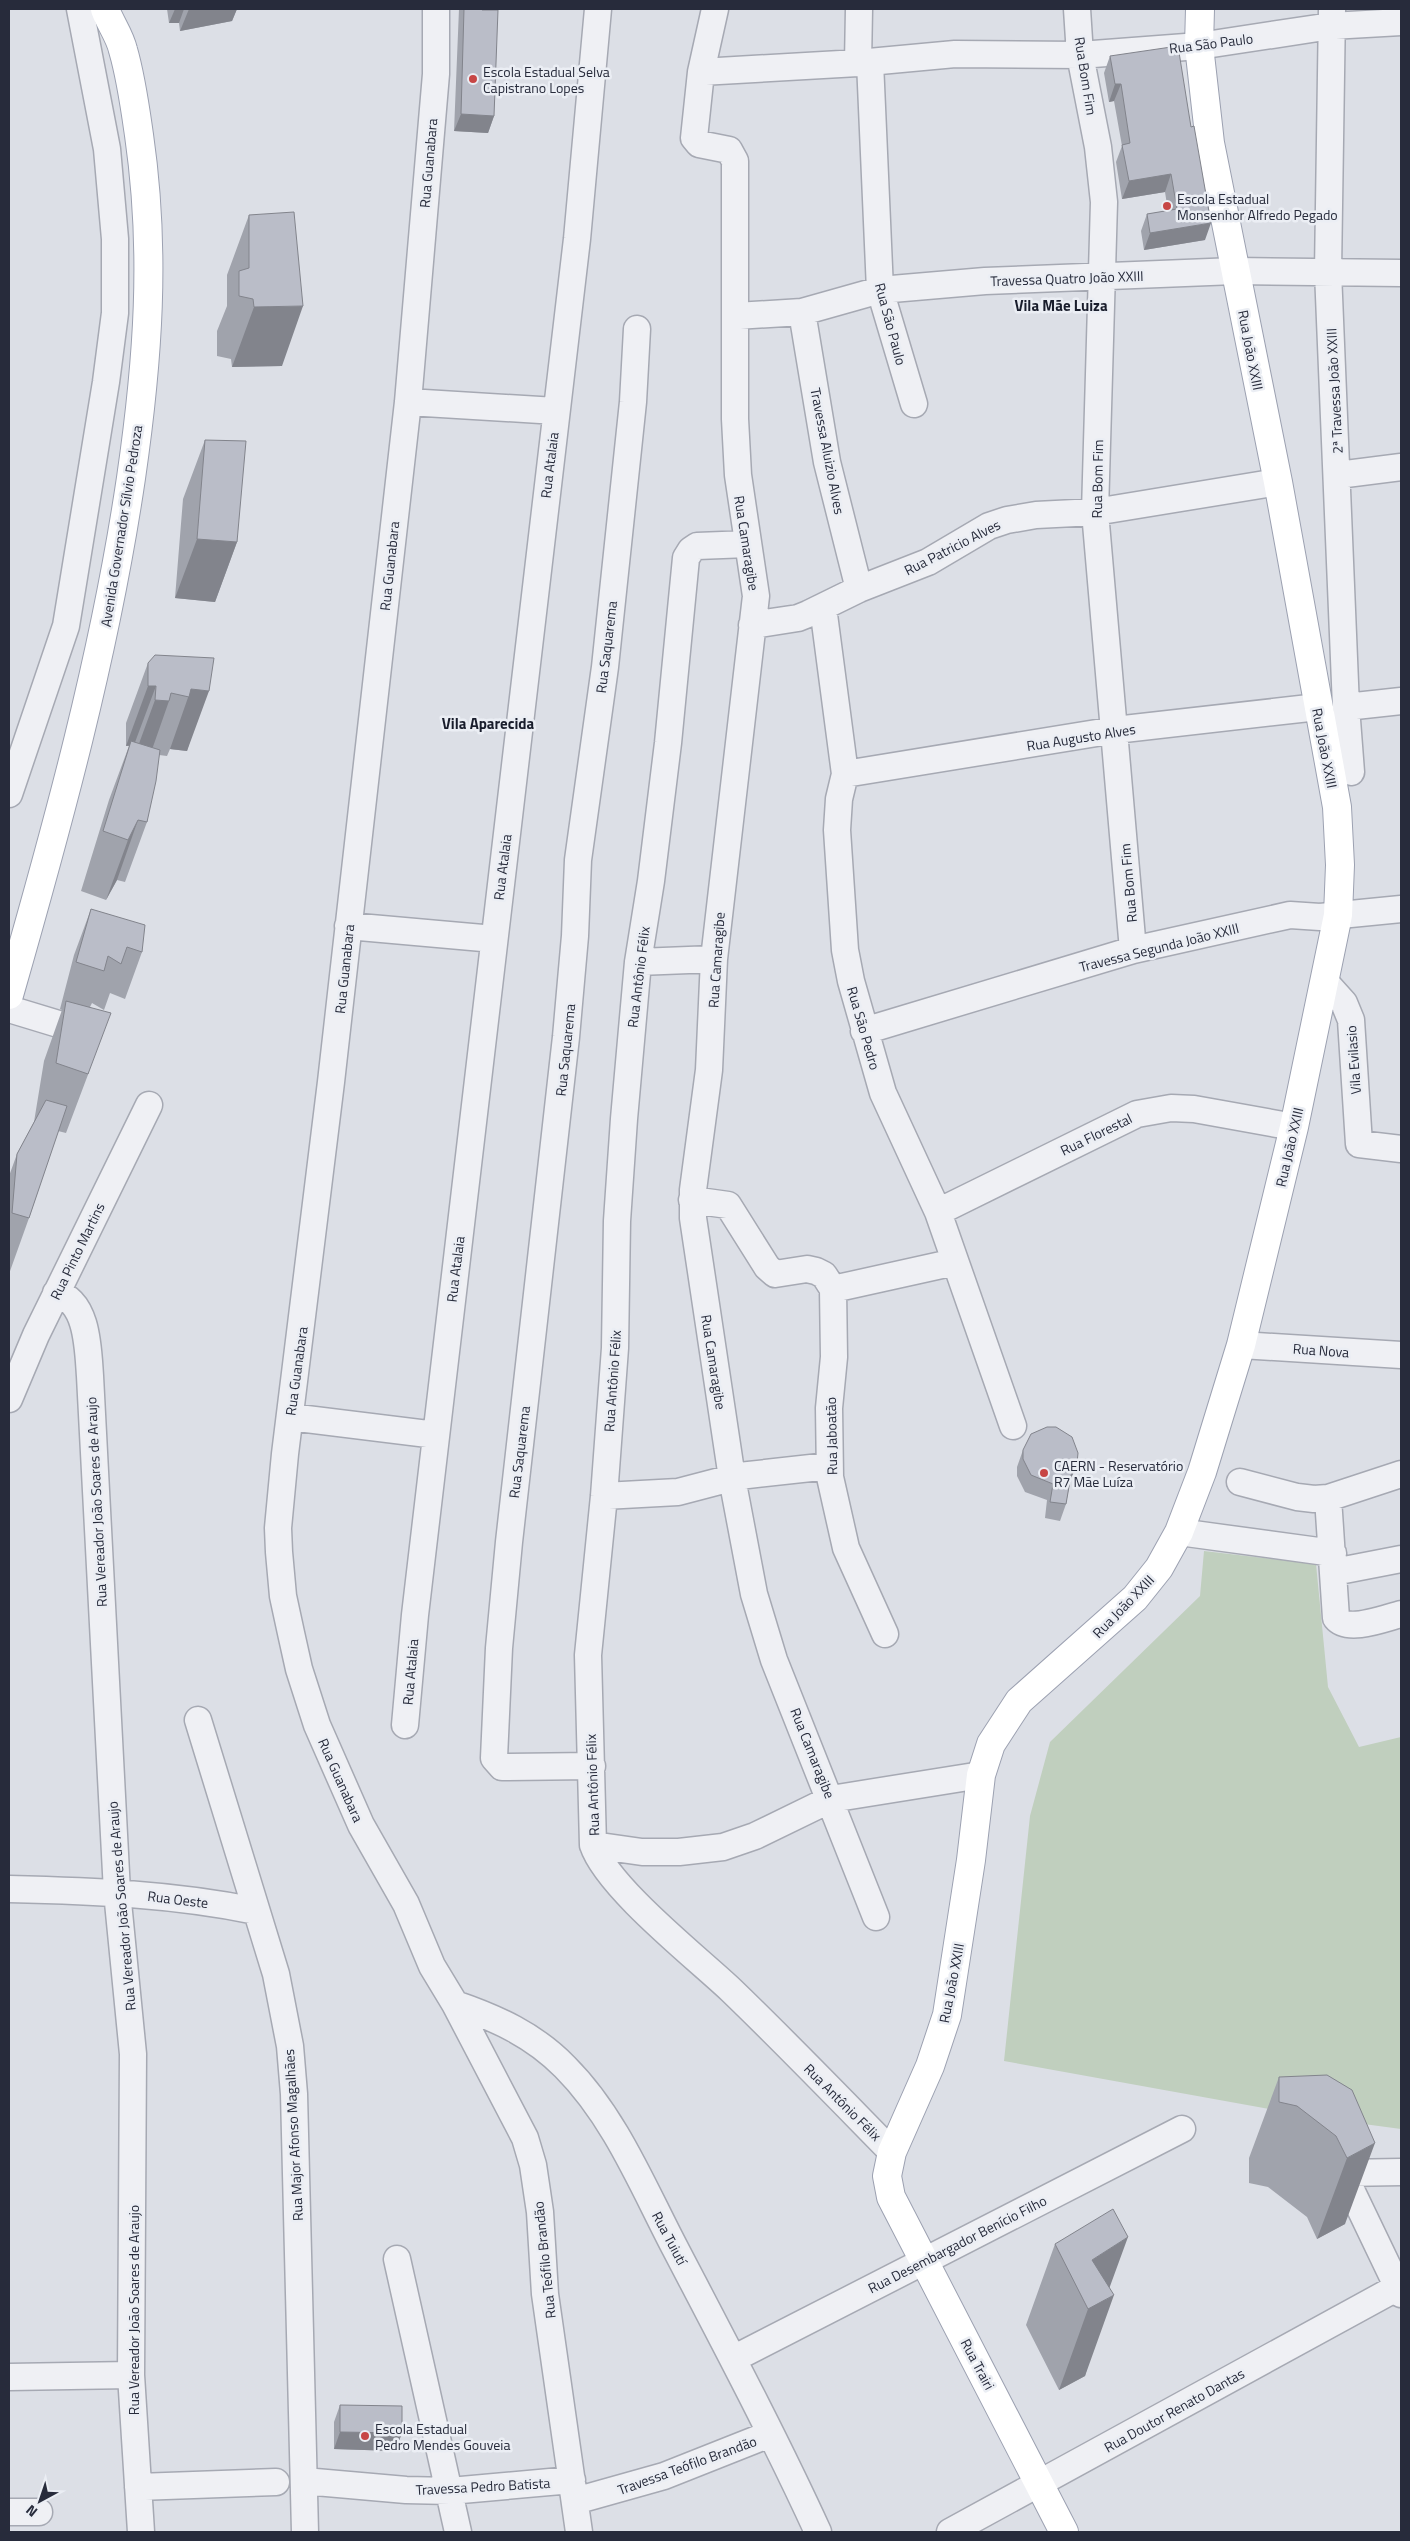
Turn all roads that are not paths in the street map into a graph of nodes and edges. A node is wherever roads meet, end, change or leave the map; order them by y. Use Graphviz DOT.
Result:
graph roads {
  1 [pos="80,9"];
  2 [pos="105,9"];
  3 [pos="124,9"];
  4 [pos="436,9"];
  5 [pos="598,9"];
  6 [pos="714,9"];
  7 [pos="859,9"];
  8 [pos="1077,9"];
  9 [pos="1200,9"];
  10 [pos="1332,18"];
  11 [pos="1401,22"];
  12 [pos="1199,46"];
  13 [pos="123,48"];
  14 [pos="1080,54"];
  15 [pos="864,62"];
  16 [pos="700,72"];
  17 [pos="1235,271"];
  18 [pos="1328,272"];
  19 [pos="1401,274"];
  20 [pos="1101,278"];
  21 [pos="880,290"];
  22 [pos="802,312"];
  23 [pos="736,316"];
  24 [pos="638,329"];
  25 [pos="408,402"];
  26 [pos="914,404"];
  27 [pos="556,411"];
  28 [pos="1401,467"];
  29 [pos="1338,475"];
  30 [pos="1278,482"];
  31 [pos="1095,512"];
  32 [pos="748,544"];
  33 [pos="859,589"];
  34 [pos="823,607"];
  35 [pos="752,625"];
  36 [pos="1401,701"];
  37 [pos="1318,707"];
  38 [pos="1346,707"];
  39 [pos="1115,730"];
  40 [pos="1352,772"];
  41 [pos="845,774"];
  42 [pos="9,794"];
  43 [pos="1401,910"];
  44 [pos="1338,915"];
  45 [pos="348,926"];
  46 [pos="494,939"];
  47 [pos="1133,950"];
  48 [pos="714,959"];
  49 [pos="638,962"];
  50 [pos="1326,983"];
  51 [pos="9,995"];
  52 [pos="9,1009"];
  53 [pos="864,1031"];
  54 [pos="88,1033"];
  55 [pos="148,1105"];
  56 [pos="1294,1128"];
  57 [pos="1401,1149"];
  58 [pos="692,1200"];
  59 [pos="938,1212"];
  60 [pos="955,1262"];
  61 [pos="833,1289"];
  62 [pos="56,1293"];
  63 [pos="1241,1345"];
  64 [pos="1401,1355"];
  65 [pos="9,1399"];
  66 [pos="290,1417"];
  67 [pos="1013,1426"];
  68 [pos="436,1435"];
  69 [pos="829,1466"];
  70 [pos="1401,1474"];
  71 [pos="732,1478"];
  72 [pos="1240,1482"];
  73 [pos="604,1496"];
  74 [pos="1328,1498"];
  75 [pos="1179,1532"];
  76 [pos="1401,1559"];
  77 [pos="1333,1562"];
  78 [pos="1401,1614"];
  79 [pos="885,1634"];
  80 [pos="198,1720"];
  81 [pos="405,1725"];
  82 [pos="592,1766"];
  83 [pos="982,1775"];
  84 [pos="831,1799"];
  85 [pos="593,1845"];
  86 [pos="9,1889"];
  87 [pos="117,1892"];
  88 [pos="256,1912"];
  89 [pos="876,1917"];
  90 [pos="455,2004"];
  91 [pos="1182,2129"];
  92 [pos="892,2152"];
  93 [pos="1396,2172"];
  94 [pos="892,2197"];
  95 [pos="1360,2203"];
  96 [pos="397,2259"];
  97 [pos="924,2261"];
  98 [pos="1400,2291"];
  99 [pos="732,2359"];
  100 [pos="131,2375"];
  101 [pos="9,2378"];
  102 [pos="770,2434"];
  103 [pos="304,2481"];
  104 [pos="276,2482"];
  105 [pos="1040,2483"];
  106 [pos="138,2487"];
  107 [pos="450,2491"];
  108 [pos="574,2491"];
  109 [pos="9,2512"];
  110 [pos="39,2512"];
  111 [pos="141,2532"];
  112 [pos="305,2532"];
  113 [pos="458,2532"];
  114 [pos="580,2532"];
  115 [pos="818,2532"];
  116 [pos="950,2532"];
  117 [pos="1064,2532"];
  1 -- 42 [label="street"];
  2 -- 13 [label="main road"];
  3 -- 13 [label="main road"];
  4 -- 25 [label="street, Rua Guanabara"];
  5 -- 27 [label="street, Rua Atalaia"];
  6 -- 16 [label="street, Rua Camaragibe"];
  7 -- 15 [label="street, Rua São Paulo"];
  8 -- 14 [label="street, Rua Bom Fim"];
  9 -- 12 [label="main road, Rua João XXIII"];
  10 -- 11 [label="street, Rua São Paulo"];
  10 -- 12 [label="street, Rua São Paulo"];
  10 -- 18 [label="street, 2ª Travessa João XXIII"];
  12 -- 14 [label="street, Rua São Paulo"];
  12 -- 17 [label="main road, Rua João XXIII"];
  13 -- 51 [label="main road, Avenida Governador Sílvio Pedroza"];
  14 -- 15 [label="street, Rua São Paulo"];
  14 -- 20 [label="street, Rua Bom Fim"];
  15 -- 16 [label="street, Rua São Paulo"];
  15 -- 21 [label="street, Rua São Paulo"];
  16 -- 23 [label="street, Rua Camaragibe"];
  17 -- 18 [label="street, Travessa Quatro João XXIII"];
  17 -- 20 [label="street, Travessa Quatro João XXIII"];
  17 -- 30 [label="main road, Rua João XXIII"];
  18 -- 19 [label="street, Travessa Quatro João XXIII"];
  18 -- 29 [label="street, 2ª Travessa João XXIII"];
  20 -- 21 [label="street, Travessa Quatro João XXIII"];
  20 -- 31 [label="street, Rua Bom Fim"];
  21 -- 22 [label="street, Travessa Quatro João XXIII"];
  21 -- 26 [label="street, Rua São Paulo"];
  22 -- 23 [label="street, Travessa Quatro João XXIII"];
  22 -- 33 [label="street, Travessa Aluizio Alves"];
  23 -- 32 [label="street, Rua Camaragibe"];
  24 -- 82 [label="street, Rua Saquarema"];
  25 -- 27 [label="street"];
  25 -- 45 [label="street, Rua Guanabara"];
  27 -- 46 [label="street, Rua Atalaia"];
  28 -- 29 [label="street"];
  29 -- 38 [label="street, 2ª Travessa João XXIII"];
  30 -- 31 [label="street, Rua Patricio Alves"];
  30 -- 37 [label="main road, Rua João XXIII"];
  31 -- 33 [label="street, Rua Patricio Alves"];
  31 -- 39 [label="street, Rua Bom Fim"];
  32 -- 35 [label="street, Rua Camaragibe"];
  32 -- 49 [label="street, Rua Antônio Félix"];
  33 -- 34 [label="street, Rua Patricio Alves"];
  34 -- 35 [label="street, Rua Patricio Alves"];
  34 -- 41 [label="street, Rua São Pedro"];
  35 -- 48 [label="street, Rua Camaragibe"];
  36 -- 38 [label="street"];
  37 -- 39 [label="street, Rua Augusto Alves"];
  37 -- 44 [label="main road, Rua João XXIII"];
  38 -- 40 [label="street, 2ª Travessa João XXIII"];
  39 -- 41 [label="street, Rua Augusto Alves"];
  39 -- 47 [label="street, Rua Bom Fim"];
  41 -- 53 [label="street, Rua São Pedro"];
  43 -- 44 [label="street, Travessa Segunda João XXIII"];
  44 -- 47 [label="street, Travessa Segunda João XXIII"];
  44 -- 50 [label="main road, Rua João XXIII"];
  45 -- 46 [label="street"];
  45 -- 66 [label="street, Rua Guanabara"];
  46 -- 68 [label="street, Rua Atalaia"];
  47 -- 53 [label="street, Travessa Segunda João XXIII"];
  48 -- 49 [label="street"];
  48 -- 58 [label="street, Rua Camaragibe"];
  49 -- 73 [label="street, Rua Antônio Félix"];
  50 -- 56 [label="main road, Rua João XXIII"];
  50 -- 57 [label="street, Vila Evilasio"];
  52 -- 54 [label="street"];
  53 -- 59 [label="street, Rua São Pedro"];
  55 -- 62 [label="street, Rua Pinto Martins"];
  56 -- 59 [label="street, Rua Florestal"];
  56 -- 63 [label="main road, Rua João XXIII"];
  58 -- 61 [label="street"];
  58 -- 71 [label="street, Rua Camaragibe"];
  59 -- 60 [label="street, Rua São Pedro"];
  60 -- 61 [label="street"];
  60 -- 67 [label="street, Rua São Pedro"];
  61 -- 69 [label="street, Rua Jaboatão"];
  62 -- 65 [label="street, Rua Pinto Martins"];
  62 -- 87 [label="street, Rua Vereador João Soares de Araujo"];
  63 -- 64 [label="street, Rua Nova"];
  63 -- 75 [label="main road, Rua João XXIII"];
  66 -- 68 [label="street"];
  66 -- 90 [label="street, Rua Guanabara"];
  68 -- 81 [label="street, Rua Atalaia"];
  69 -- 71 [label="street"];
  69 -- 79 [label="street, Rua Jaboatão"];
  70 -- 74 [label="street"];
  71 -- 73 [label="street"];
  71 -- 84 [label="street, Rua Camaragibe"];
  72 -- 74 [label="street"];
  73 -- 82 [label="street, Rua Antônio Félix"];
  74 -- 77 [label="street"];
  75 -- 77 [label="street"];
  75 -- 83 [label="main road, Rua João XXIII"];
  76 -- 77 [label="street"];
  77 -- 78 [label="street"];
  80 -- 88 [label="street, Rua Major Afonso Magalhães"];
  82 -- 85 [label="street, Rua Antônio Félix"];
  83 -- 84 [label="street"];
  83 -- 92 [label="main road, Rua João XXIII"];
  84 -- 85 [label="street"];
  84 -- 89 [label="street, Rua Camaragibe"];
  85 -- 92 [label="street, Rua Antônio Félix"];
  86 -- 87 [label="street, Rua Oeste"];
  87 -- 88 [label="street, Rua Oeste"];
  87 -- 100 [label="street, Rua Vereador João Soares de Araujo"];
  88 -- 103 [label="street, Rua Major Afonso Magalhães"];
  90 -- 99 [label="street, Rua Tuiutí"];
  90 -- 108 [label="street, Rua Teófilo Brandão"];
  91 -- 97 [label="street, Rua Desembargador Benício Filho"];
  92 -- 94 [label="main road, Rua João XXIII"];
  93 -- 95 [label="street"];
  93 -- 95 [label="street"];
  94 -- 97 [label="main road, Rua Trairi"];
  95 -- 98 [label="street"];
  96 -- 107 [label="street"];
  97 -- 99 [label="street, Rua Desembargador Benício Filho"];
  97 -- 105 [label="main road, Rua Trairi"];
  98 -- 105 [label="street, Rua Doutor Renato Dantas"];
  99 -- 102 [label="street, Rua Tuiutí"];
  100 -- 101 [label="street"];
  100 -- 106 [label="street, Rua Vereador João Soares de Araujo"];
  102 -- 108 [label="street, Travessa Teófilo Brandão"];
  102 -- 115 [label="street, Rua Tuiutí"];
  103 -- 107 [label="street, Travessa Pedro Batista"];
  103 -- 112 [label="street, Rua Major Afonso Magalhães"];
  104 -- 106 [label="street"];
  105 -- 116 [label="street, Rua Doutor Renato Dantas"];
  105 -- 117 [label="main road, Rua Trairi"];
  106 -- 111 [label="street, Rua Vereador João Soares de Araujo"];
  107 -- 108 [label="street, Travessa Pedro Batista"];
  107 -- 113 [label="street"];
  108 -- 114 [label="street, Rua Teófilo Brandão"];
  109 -- 110 [label="street"];
}
